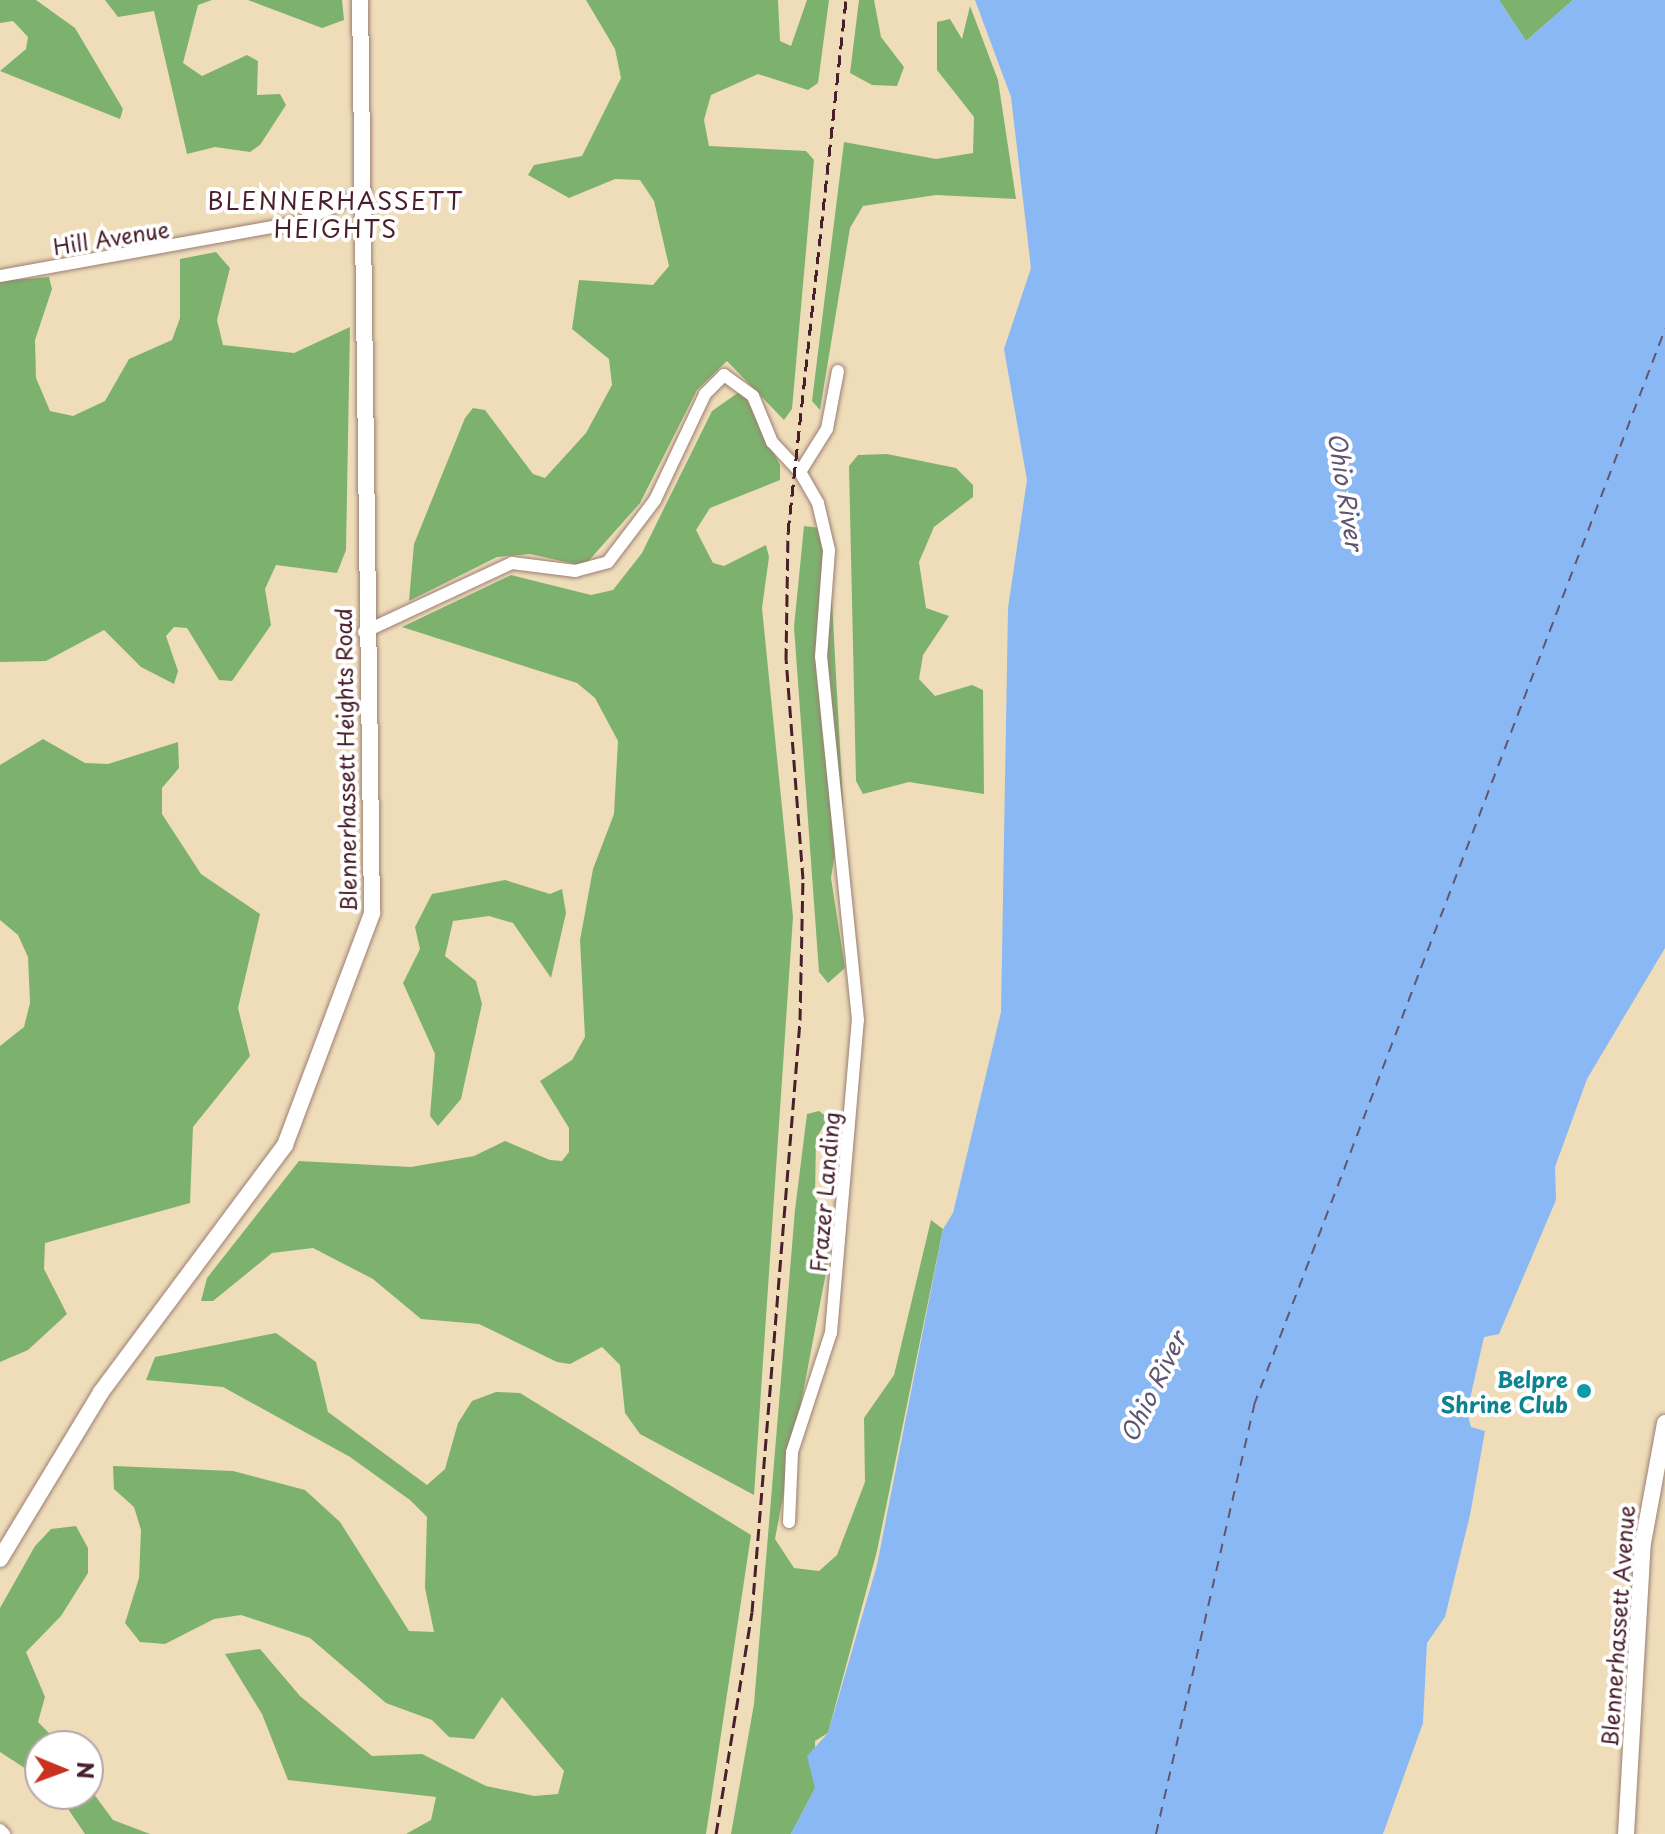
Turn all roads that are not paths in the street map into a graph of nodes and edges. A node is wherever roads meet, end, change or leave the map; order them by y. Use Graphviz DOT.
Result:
graph roads {
  1 [pos="360,0"];
  2 [pos="364,193"];
  3 [pos="0,276"];
  4 [pos="838,371"];
  5 [pos="800,472"];
  6 [pos="364,632"];
  7 [pos="1665,1423"];
  8 [pos="789,1522"];
  9 [pos="0,1559"];
  10 [pos="1626,1834"];
  1 -- 2 [label="street, Blennerhassett Heights Road"];
  2 -- 3 [label="street, Hill Avenue"];
  2 -- 6 [label="street, Blennerhassett Heights Road"];
  4 -- 5 [label="street"];
  5 -- 6 [label="street, Frazer Landing"];
  5 -- 8 [label="street, Frazer Landing"];
  6 -- 9 [label="street, Blennerhassett Heights Road"];
  7 -- 10 [label="street, Blennerhassett Avenue"];
}
